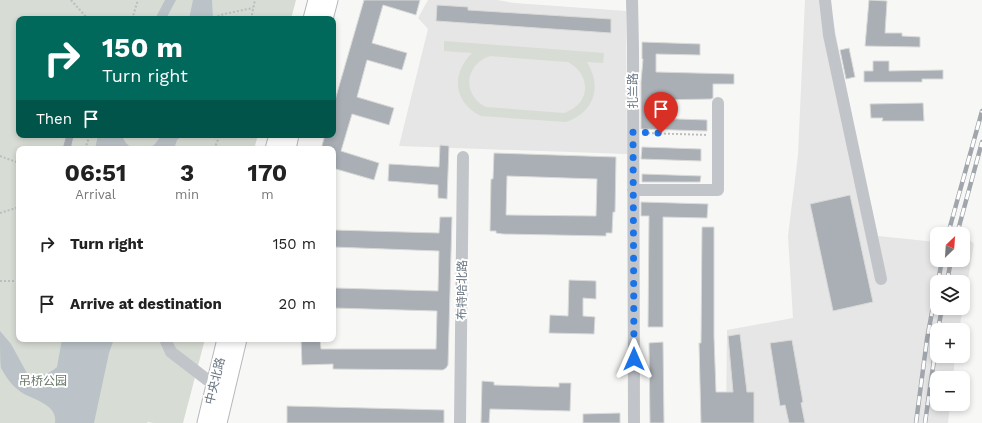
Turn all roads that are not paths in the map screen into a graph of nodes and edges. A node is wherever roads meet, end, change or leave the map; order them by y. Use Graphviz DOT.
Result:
graph roads {
  1 [pos="316,0"];
  2 [pos="330,0"];
  3 [pos="632,0"];
  4 [pos="825,0"];
  5 [pos="311,16"];
  6 [pos="326,16"];
  7 [pos="718,103"];
  8 [pos="463,157"];
  9 [pos="633,190"];
  10 [pos="881,279"];
  11 [pos="166,342"];
  12 [pos="224,342"];
  13 [pos="238,342"];
  14 [pos="214,386"];
  15 [pos="205,423"];
  16 [pos="219,423"];
  17 [pos="460,423"];
  18 [pos="634,423"];
  1 -- 5 [label="main road"];
  2 -- 6 [label="main road"];
  3 -- 9 [label="street, 扎兰路"];
  4 -- 10 [label="street"];
  7 -- 9 [label="street"];
  8 -- 17 [label="street, 布特哈北路"];
  9 -- 18 [label="street, 扎兰路"];
  11 -- 14 [label="street"];
  12 -- 14 [label="main road, 中央北路"];
  13 -- 16 [label="main road, 中央北路"];
  14 -- 15 [label="main road, 中央北路"];
}
